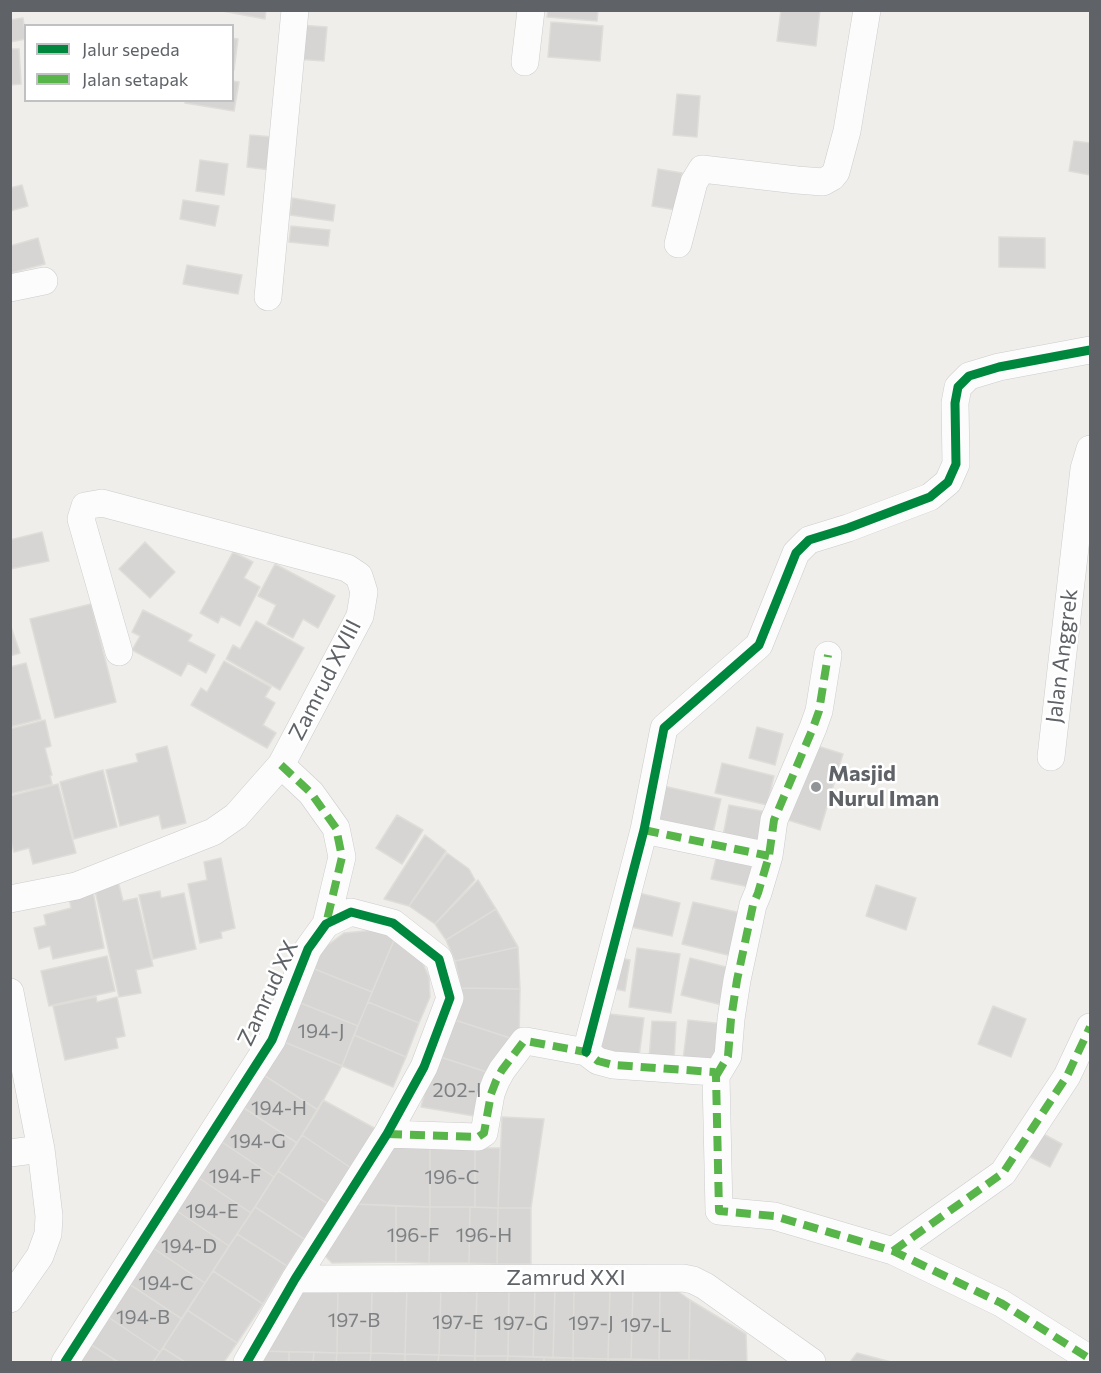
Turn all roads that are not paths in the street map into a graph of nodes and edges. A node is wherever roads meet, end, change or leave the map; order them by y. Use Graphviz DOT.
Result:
graph roads {
  1 [pos="295,10"];
  2 [pos="531,10"];
  3 [pos="867,10"];
  4 [pos="525,62"];
  5 [pos="678,244"];
  6 [pos="45,281"];
  7 [pos="10,288"];
  8 [pos="268,297"];
  9 [pos="1090,350"];
  10 [pos="1090,449"];
  11 [pos="119,652"];
  12 [pos="828,655"];
  13 [pos="1051,758"];
  14 [pos="281,765"];
  15 [pos="644,830"];
  16 [pos="769,856"];
  17 [pos="10,899"];
  18 [pos="326,924"];
  19 [pos="10,992"];
  20 [pos="1090,1027"];
  21 [pos="586,1052"];
  22 [pos="716,1076"];
  23 [pos="387,1134"];
  24 [pos="41,1149"];
  25 [pos="10,1153"];
  26 [pos="893,1251"];
  27 [pos="295,1279"];
  28 [pos="10,1299"];
  29 [pos="1090,1359"];
  30 [pos="65,1362"];
  31 [pos="247,1362"];
  32 [pos="812,1362"];
  1 -- 8 [label="street"];
  2 -- 4 [label="street"];
  3 -- 5 [label="street"];
  6 -- 7 [label="street"];
  9 -- 15 [label="street"];
  10 -- 13 [label="street, Jalan Anggrek"];
  11 -- 14 [label="street, Zamrud XVIII"];
  12 -- 16 [label="street"];
  14 -- 17 [label="street, Zamrud XVIII"];
  14 -- 18 [label="street"];
  15 -- 16 [label="street"];
  15 -- 21 [label="street"];
  16 -- 22 [label="street"];
  18 -- 23 [label="street, Zamrud XX"];
  18 -- 30 [label="street, Zamrud XX"];
  19 -- 24 [label="street"];
  20 -- 26 [label="street"];
  21 -- 22 [label="street"];
  21 -- 23 [label="street"];
  22 -- 26 [label="street"];
  23 -- 27 [label="street, Zamrud XX"];
  24 -- 25 [label="street"];
  24 -- 28 [label="street"];
  26 -- 29 [label="street"];
  27 -- 31 [label="street, Zamrud XX"];
  27 -- 32 [label="street, Zamrud XXI"];
}
